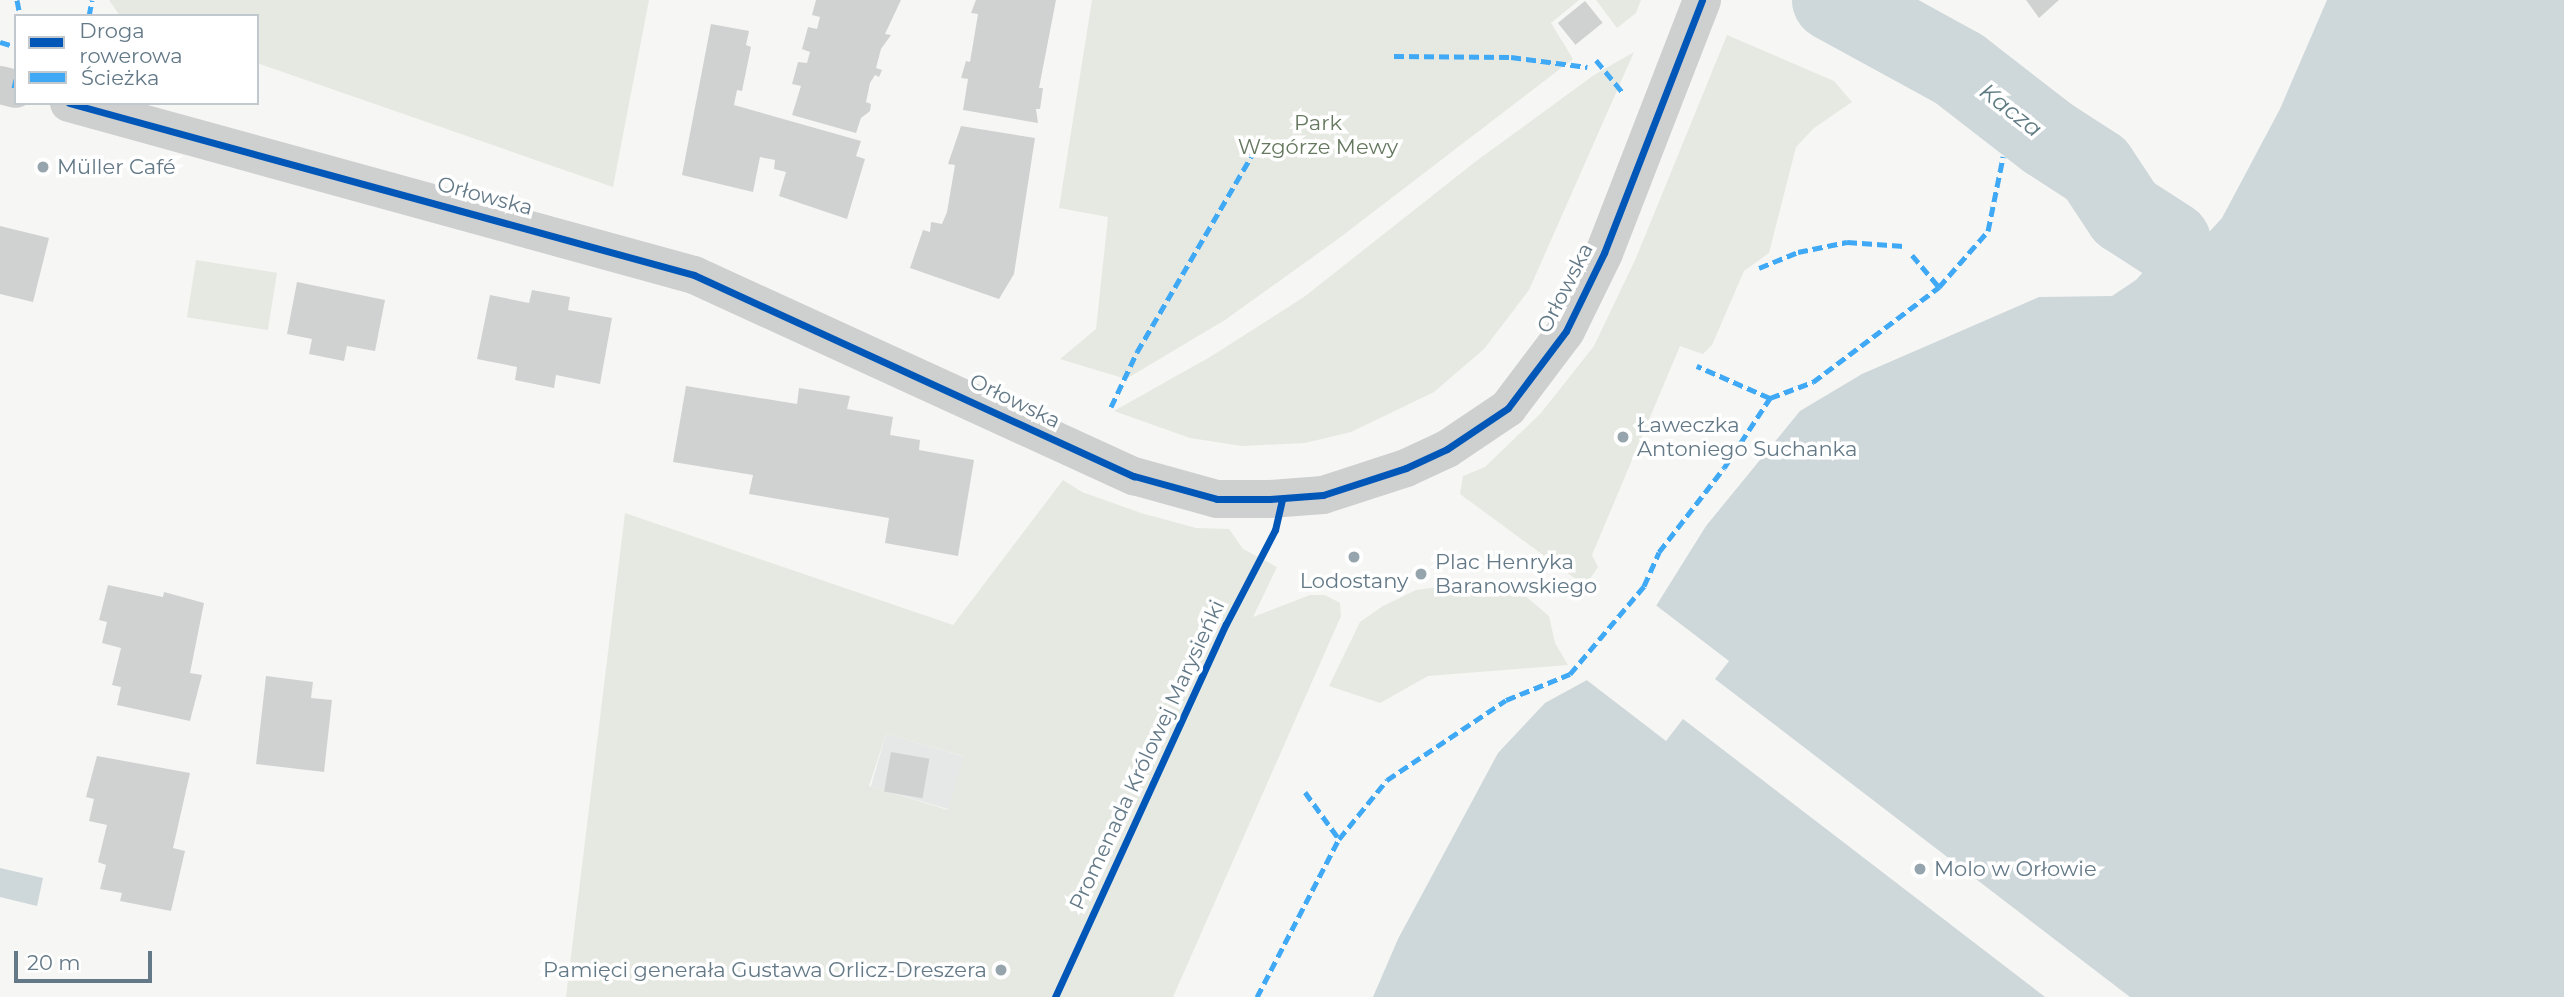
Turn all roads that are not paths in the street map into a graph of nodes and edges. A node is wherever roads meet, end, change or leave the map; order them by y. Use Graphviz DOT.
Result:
graph roads {
  1 [pos="1702,0"];
  2 [pos="76,105"];
  1 -- 2 [label="street, Orłowska"];
}
